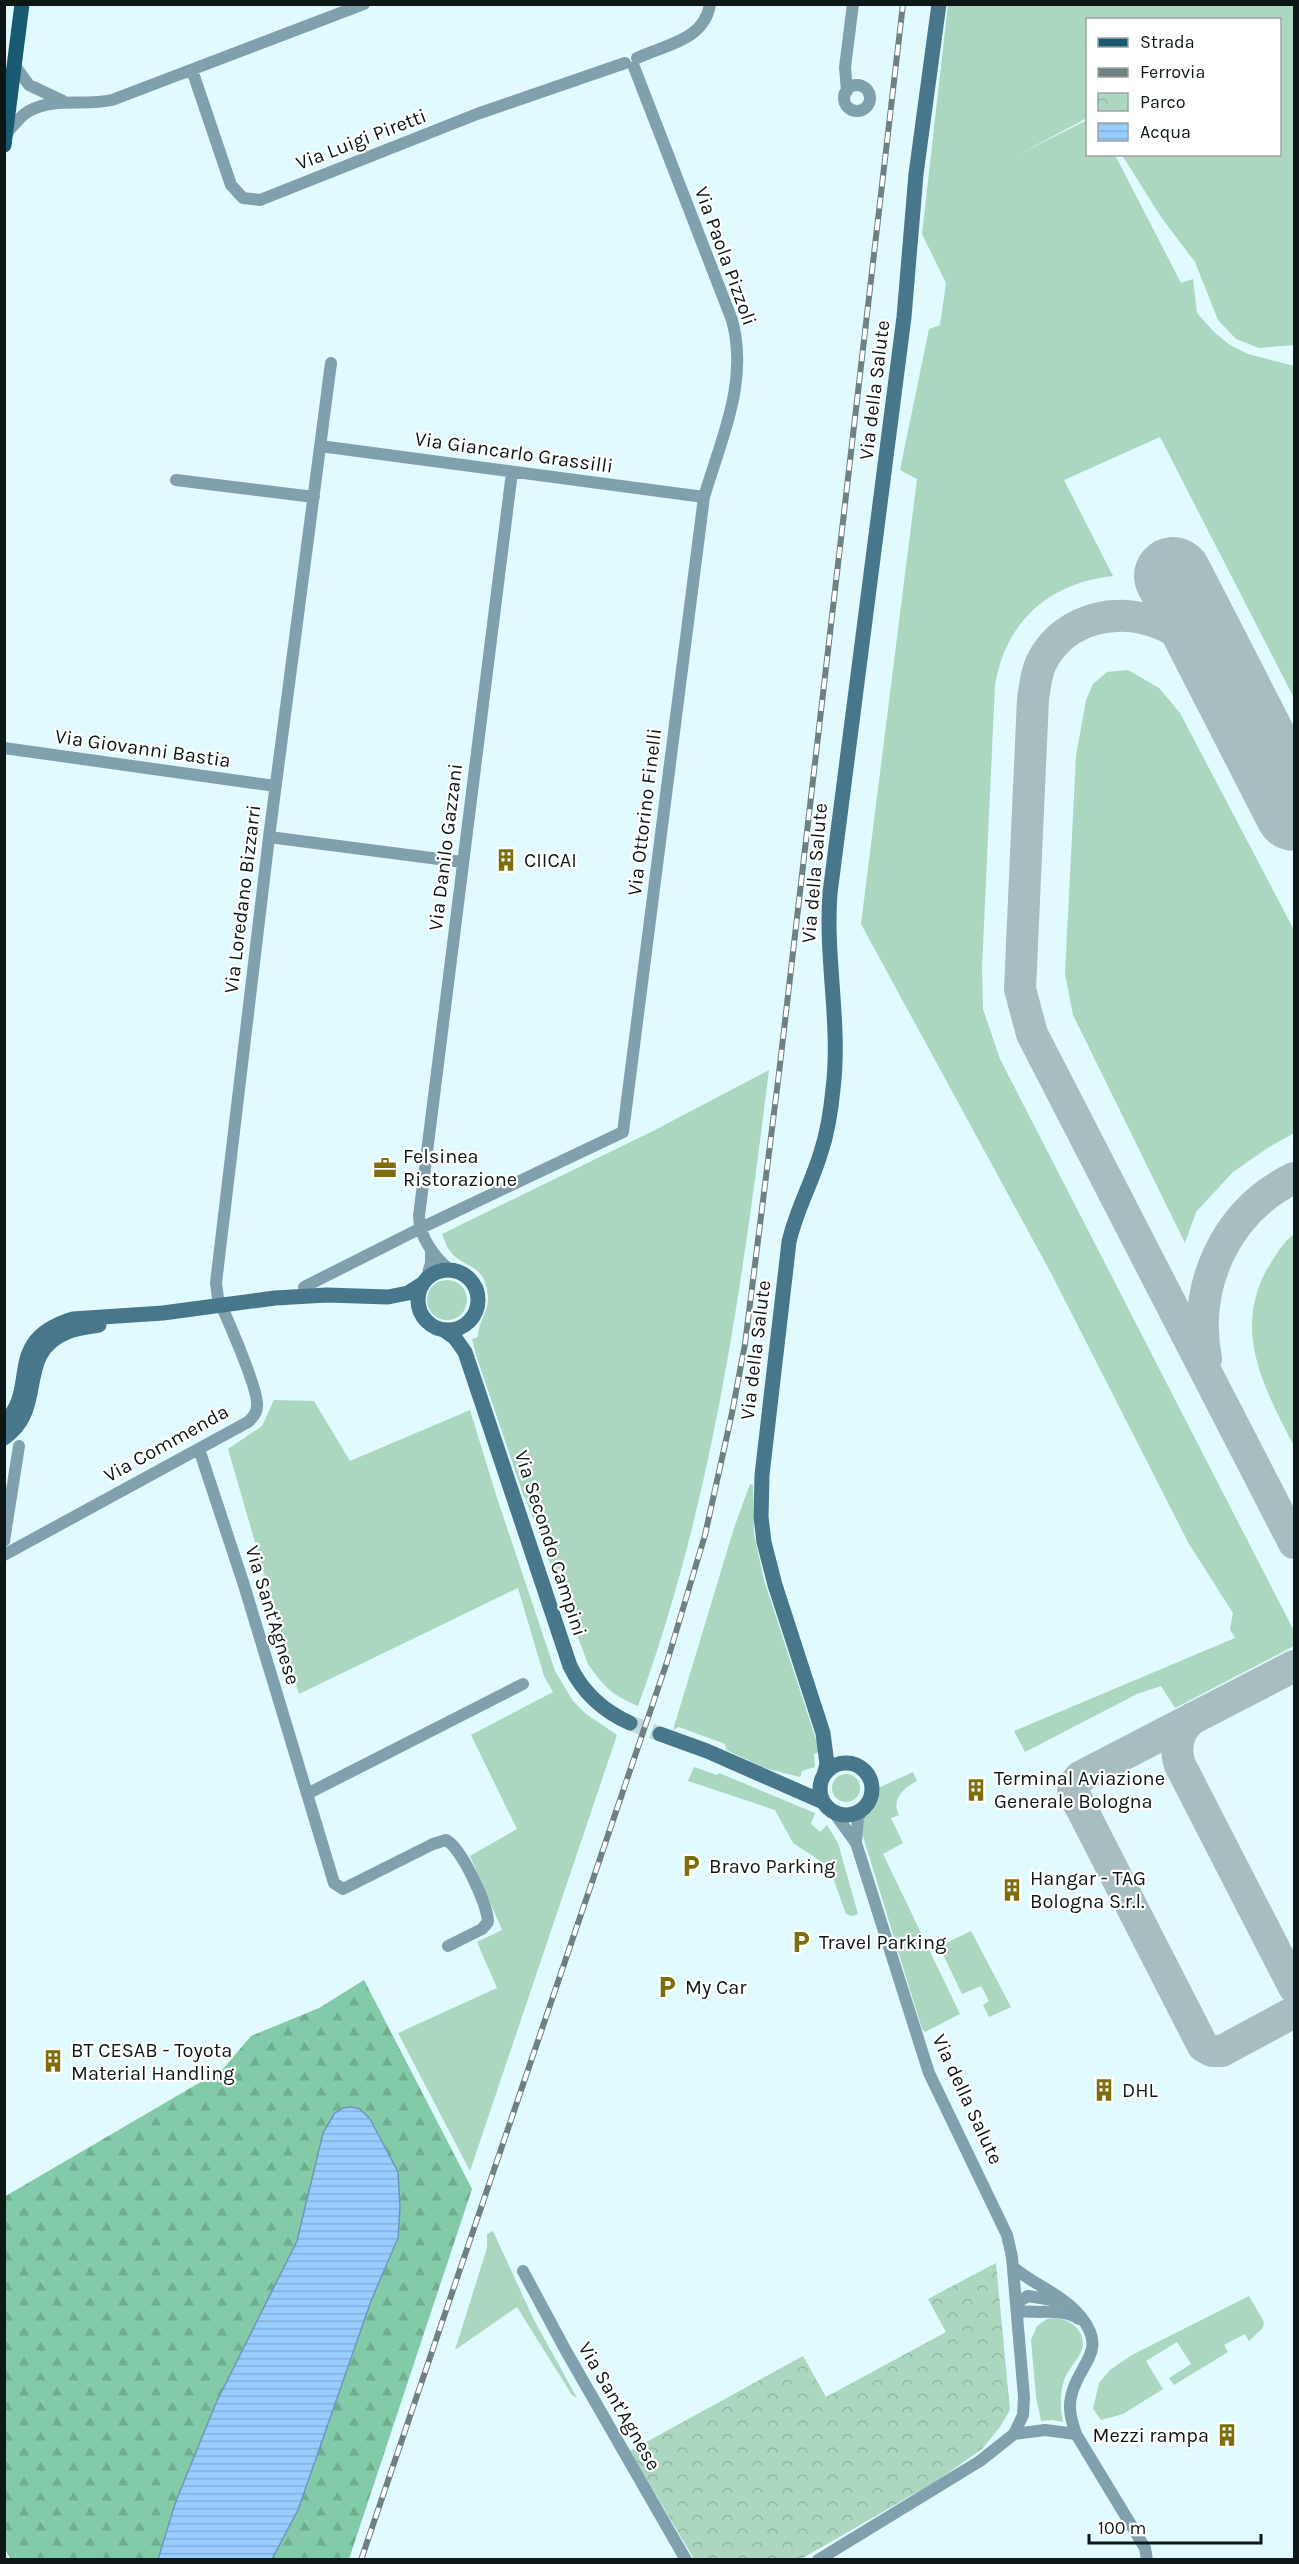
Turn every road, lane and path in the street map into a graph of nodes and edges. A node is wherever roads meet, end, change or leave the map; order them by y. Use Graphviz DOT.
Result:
graph roads {
  1 [pos="22,4"];
  2 [pos="364,4"];
  3 [pos="710,4"];
  4 [pos="853,4"];
  5 [pos="939,4"];
  6 [pos="652,51"];
  7 [pos="15,66"];
  8 [pos="629,66"];
  9 [pos="192,70"];
  10 [pos="846,90"];
  11 [pos="64,102"];
  12 [pos="5,139"];
  13 [pos="331,363"];
  14 [pos="320,446"];
  15 [pos="512,472"];
  16 [pos="176,480"];
  17 [pos="314,497"];
  18 [pos="704,497"];
  19 [pos="4,748"];
  20 [pos="275,786"];
  21 [pos="269,837"];
  22 [pos="462,862"];
  23 [pos="421,1228"];
  24 [pos="431,1250"];
  25 [pos="450,1270"];
  26 [pos="424,1282"];
  27 [pos="304,1287"];
  28 [pos="388,1297"];
  29 [pos="221,1305"];
  30 [pos="163,1313"];
  31 [pos="422,1315"];
  32 [pos="474,1316"];
  33 [pos="444,1330"];
  34 [pos="465,1352"];
  35 [pos="4,1423"];
  36 [pos="4,1438"];
  37 [pos="19,1446"];
  38 [pos="199,1449"];
  39 [pos="4,1541"];
  40 [pos="4,1554"];
  41 [pos="524,1684"];
  42 [pos="630,1724"];
  43 [pos="823,1732"];
  44 [pos="660,1734"];
  45 [pos="847,1763"];
  46 [pos="822,1779"];
  47 [pos="791,1786"];
  48 [pos="307,1794"];
  49 [pos="828,1806"];
  50 [pos="864,1808"];
  51 [pos="856,1843"];
  52 [pos="448,1946"];
  53 [pos="1013,2268"];
  54 [pos="523,2271"];
  55 [pos="1061,2301"];
  56 [pos="1017,2306"];
  57 [pos="1087,2326"];
  58 [pos="1014,2434"];
  59 [pos="1076,2434"];
  60 [pos="686,2559"];
  61 [pos="818,2559"];
  62 [pos="1147,2559"];
  1 -- 7 [label="main road"];
  2 -- 9 [label="street"];
  3 -- 6 [label="street, Via Luigi Piretti"];
  4 -- 10 [label="street"];
  5 -- 43 [label="street, Via della Salute"];
  6 -- 8 [label="street, Via Luigi Piretti"];
  6 -- 8 [label="street"];
  7 -- 11 [label="street"];
  7 -- 12 [label="main road"];
  8 -- 9 [label="street, Via Luigi Piretti"];
  8 -- 18 [label="street, Via Paola Pizzoli"];
  9 -- 11 [label="street"];
  11 -- 12 [label="street"];
  13 -- 14 [label="street, Via Loredano Bizzarri"];
  14 -- 15 [label="street, Via Giancarlo Grassilli"];
  14 -- 17 [label="street, Via Loredano Bizzarri"];
  15 -- 18 [label="street, Via Giancarlo Grassilli"];
  15 -- 22 [label="street, Via Danilo Gazzani"];
  16 -- 17 [label="street"];
  17 -- 20 [label="street, Via Loredano Bizzarri"];
  18 -- 23 [label="street, Via Ottorino Finelli"];
  19 -- 20 [label="street, Via Giovanni Bastia"];
  20 -- 21 [label="street, Via Loredano Bizzarri"];
  21 -- 22 [label="street"];
  21 -- 29 [label="street, Via Loredano Bizzarri"];
  22 -- 23 [label="street, Via Danilo Gazzani"];
  23 -- 24 [label="street"];
  23 -- 27 [label="street"];
  24 -- 25 [label="street"];
  24 -- 26 [label="street"];
  25 -- 26 [label="street"];
  25 -- 32 [label="street"];
  26 -- 28 [label="street"];
  26 -- 31 [label="street"];
  28 -- 29 [label="street"];
  28 -- 31 [label="street"];
  29 -- 30 [label="street"];
  29 -- 38 [label="street, Via Commenda"];
  30 -- 35 [label="street"];
  30 -- 36 [label="street"];
  31 -- 33 [label="street"];
  32 -- 33 [label="street"];
  32 -- 34 [label="street"];
  33 -- 34 [label="street, Via Secondo Campini"];
  34 -- 42 [label="street, Via Secondo Campini"];
  37 -- 39 [label="street"];
  38 -- 40 [label="street, Via Commenda"];
  38 -- 48 [label="street, Via Sant'Agnese"];
  41 -- 48 [label="street"];
  43 -- 45 [label="street, Via della Salute"];
  43 -- 46 [label="street, Via della Salute"];
  44 -- 47 [label="street"];
  45 -- 46 [label="street"];
  45 -- 50 [label="street"];
  46 -- 47 [label="street"];
  46 -- 49 [label="street"];
  47 -- 49 [label="street"];
  48 -- 52 [label="street, Via Sant'Agnese"];
  49 -- 50 [label="street"];
  49 -- 51 [label="street, Via della Salute"];
  50 -- 51 [label="street, Via della Salute"];
  51 -- 53 [label="street, Via della Salute"];
  53 -- 55 [label="street"];
  53 -- 56 [label="street, Via della Salute"];
  54 -- 60 [label="street, Via Sant'Agnese"];
  55 -- 56 [label="street"];
  55 -- 57 [label="street"];
  56 -- 57 [label="street"];
  56 -- 58 [label="street, Via della Salute"];
  57 -- 59 [label="street"];
  58 -- 59 [label="street"];
  58 -- 61 [label="street"];
  59 -- 62 [label="street"];
}
